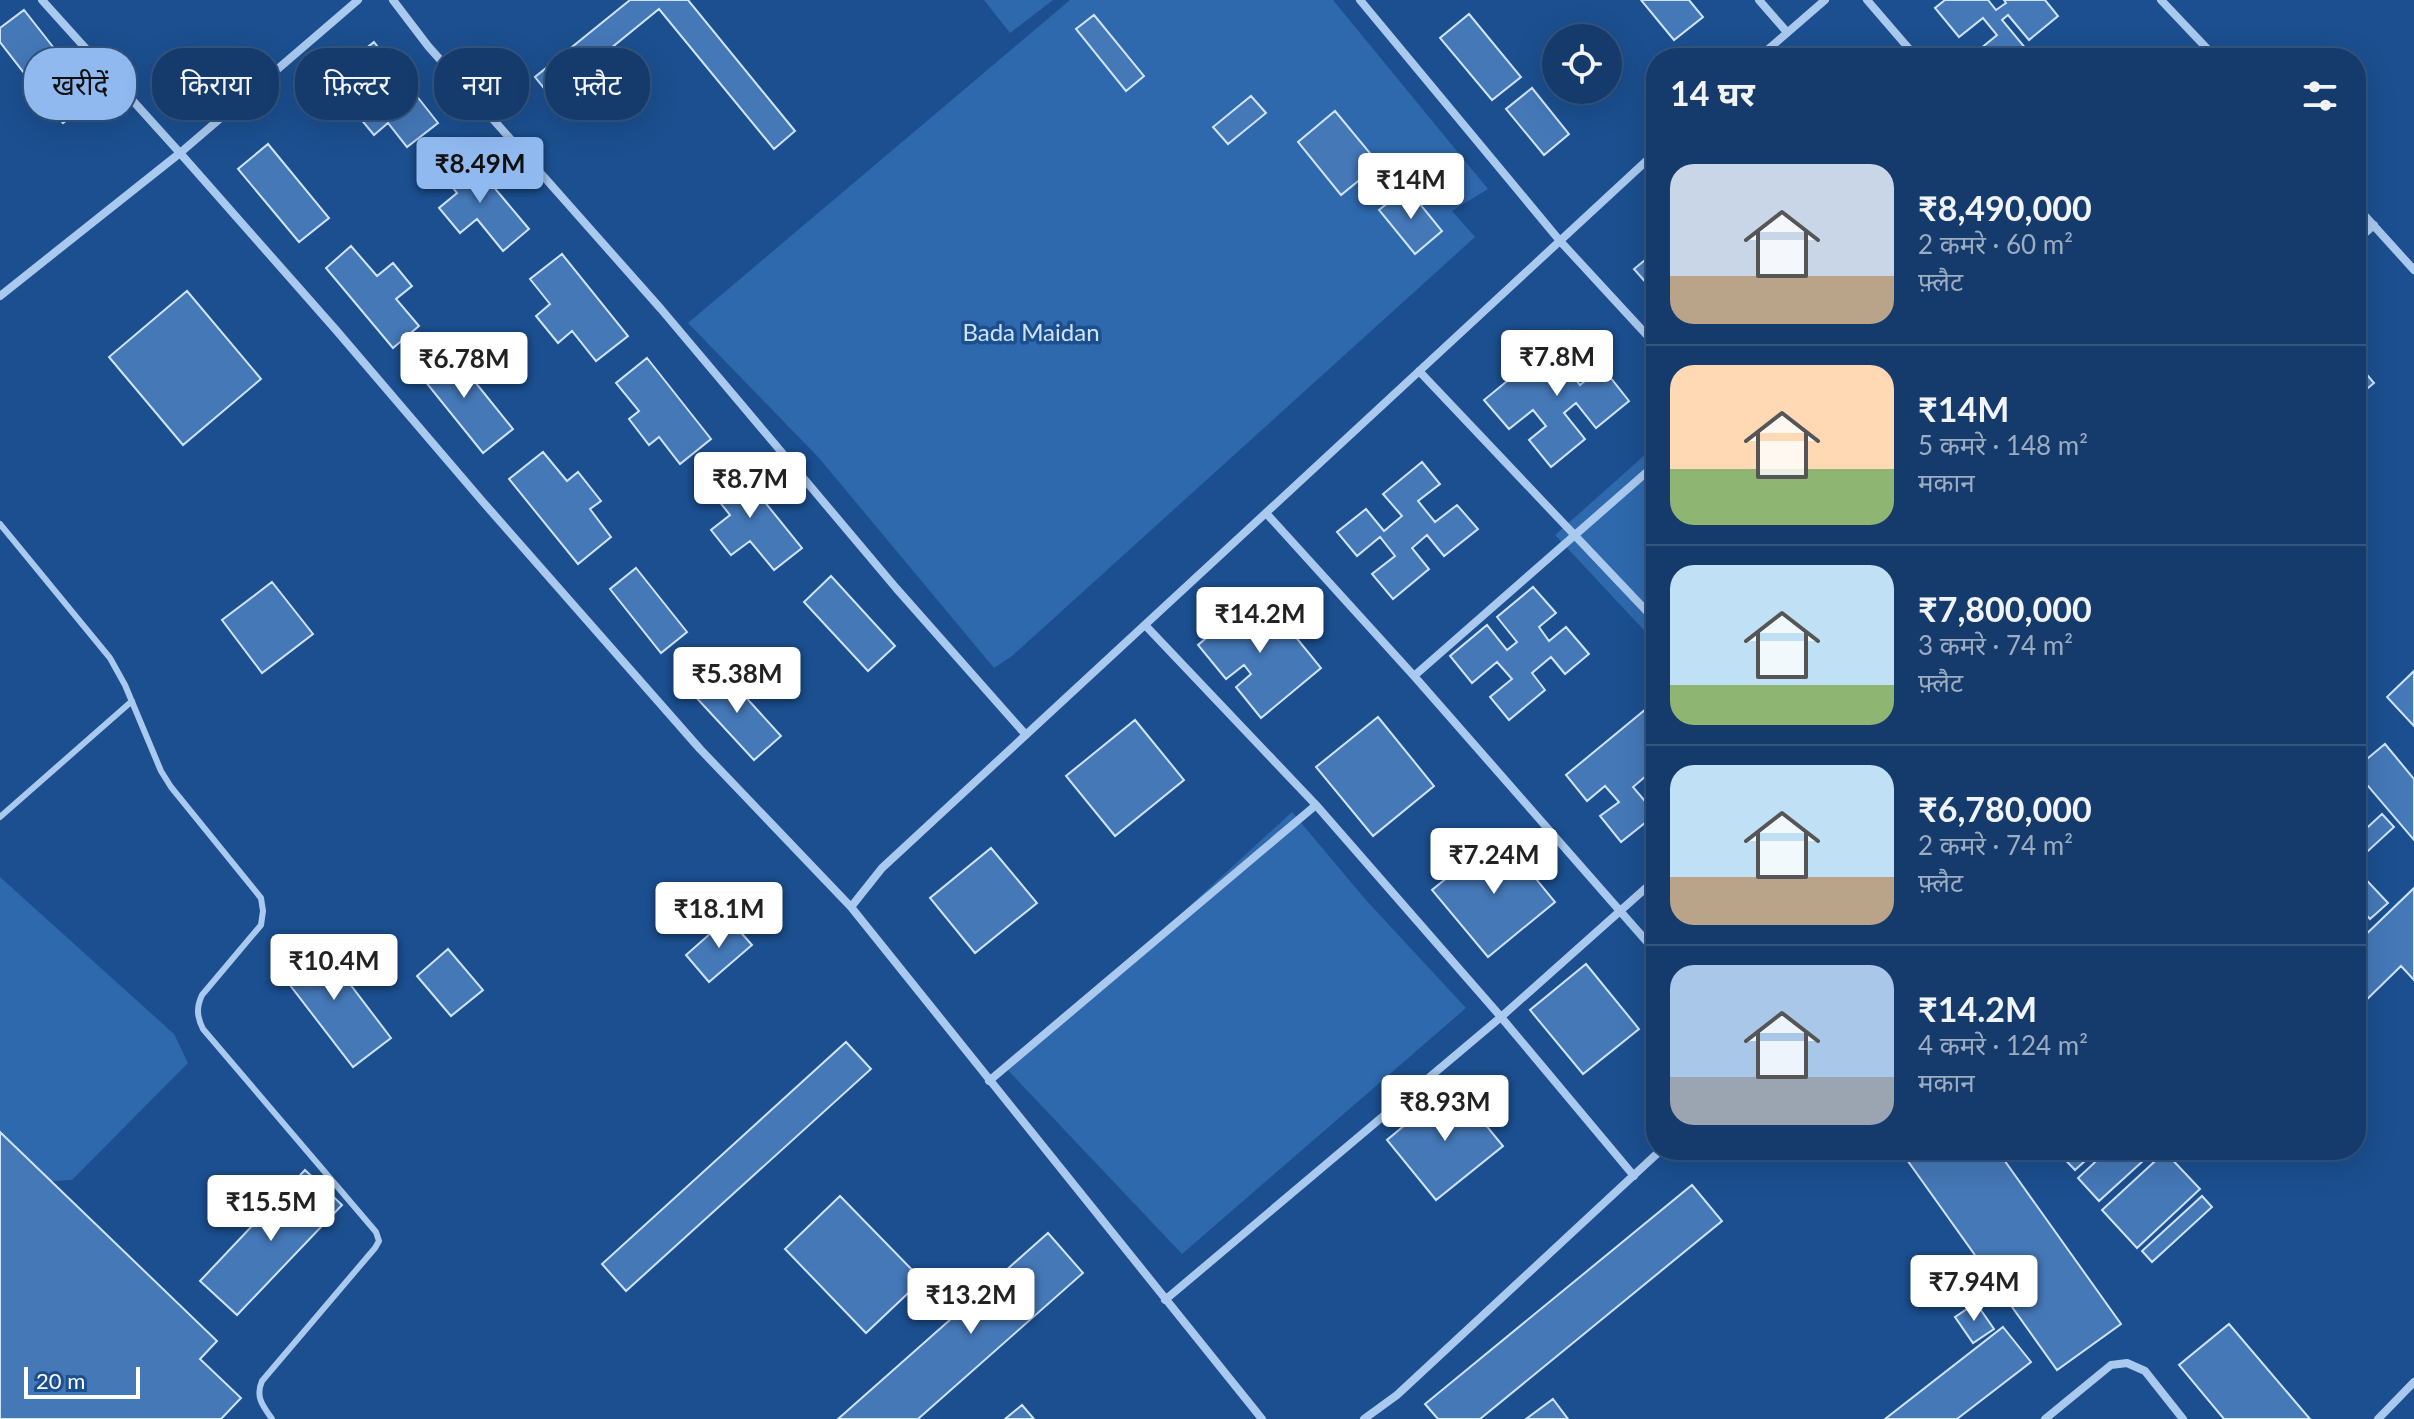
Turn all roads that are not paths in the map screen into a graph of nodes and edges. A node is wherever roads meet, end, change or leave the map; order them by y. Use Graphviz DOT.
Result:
graph roads {
  1 [pos="42,0"];
  2 [pos="358,0"];
  3 [pos="393,0"];
  4 [pos="1360,0"];
  5 [pos="1759,0"];
  6 [pos="1825,0"];
  7 [pos="1867,0"];
  8 [pos="2161,0"];
  9 [pos="1786,31"];
  10 [pos="1768,48"];
  11 [pos="1908,48"];
  12 [pos="2207,48"];
  13 [pos="180,153"];
  14 [pos="1646,161"];
  15 [pos="2366,217"];
  16 [pos="2374,225"];
  17 [pos="2366,232"];
  18 [pos="1560,241"];
  19 [pos="2414,270"];
  20 [pos="0,296"];
  21 [pos="1646,334"];
  22 [pos="1419,371"];
  23 [pos="1646,473"];
  24 [pos="1266,513"];
  25 [pos="0,524"];
  26 [pos="1576,535"];
  27 [pos="1646,610"];
  28 [pos="1145,625"];
  29 [pos="1414,676"];
  30 [pos="132,701"];
  31 [pos="1026,735"];
  32 [pos="1316,805"];
  33 [pos="0,817"];
  34 [pos="1646,888"];
  35 [pos="851,907"];
  36 [pos="1621,912"];
  37 [pos="1646,941"];
  38 [pos="1501,1017"];
  39 [pos="989,1081"];
  40 [pos="1651,1160"];
  41 [pos="1634,1176"];
  42 [pos="1165,1300"];
  43 [pos="2414,1382"];
  44 [pos="272,1419"];
  45 [pos="1262,1419"];
  46 [pos="1364,1419"];
  47 [pos="2045,1419"];
  48 [pos="2183,1419"];
  49 [pos="2378,1419"];
  1 -- 13 [label="street"];
  2 -- 13 [label="street"];
  3 -- 31 [label="street"];
  4 -- 18 [label="street"];
  5 -- 9 [label="street"];
  6 -- 9 [label="street"];
  7 -- 11 [label="street"];
  8 -- 12 [label="street"];
  9 -- 10 [label="street"];
  13 -- 20 [label="street"];
  13 -- 35 [label="street"];
  14 -- 18 [label="street"];
  15 -- 16 [label="street"];
  16 -- 17 [label="street"];
  16 -- 19 [label="street"];
  18 -- 21 [label="street"];
  18 -- 22 [label="street"];
  22 -- 24 [label="street"];
  22 -- 26 [label="street"];
  23 -- 26 [label="street"];
  24 -- 28 [label="street"];
  24 -- 29 [label="street"];
  25 -- 30 [label="lane"];
  26 -- 27 [label="street"];
  26 -- 29 [label="street"];
  28 -- 31 [label="street"];
  28 -- 32 [label="street"];
  29 -- 36 [label="street"];
  30 -- 33 [label="lane"];
  30 -- 44 [label="lane"];
  31 -- 35 [label="street"];
  32 -- 38 [label="street"];
  32 -- 39 [label="street"];
  34 -- 36 [label="street"];
  35 -- 39 [label="street"];
  36 -- 37 [label="street"];
  36 -- 38 [label="street"];
  38 -- 41 [label="street"];
  38 -- 42 [label="street"];
  39 -- 42 [label="street"];
  40 -- 41 [label="street"];
  41 -- 46 [label="street"];
  42 -- 45 [label="street"];
  43 -- 49 [label="street"];
  47 -- 48 [label="street"];
}
